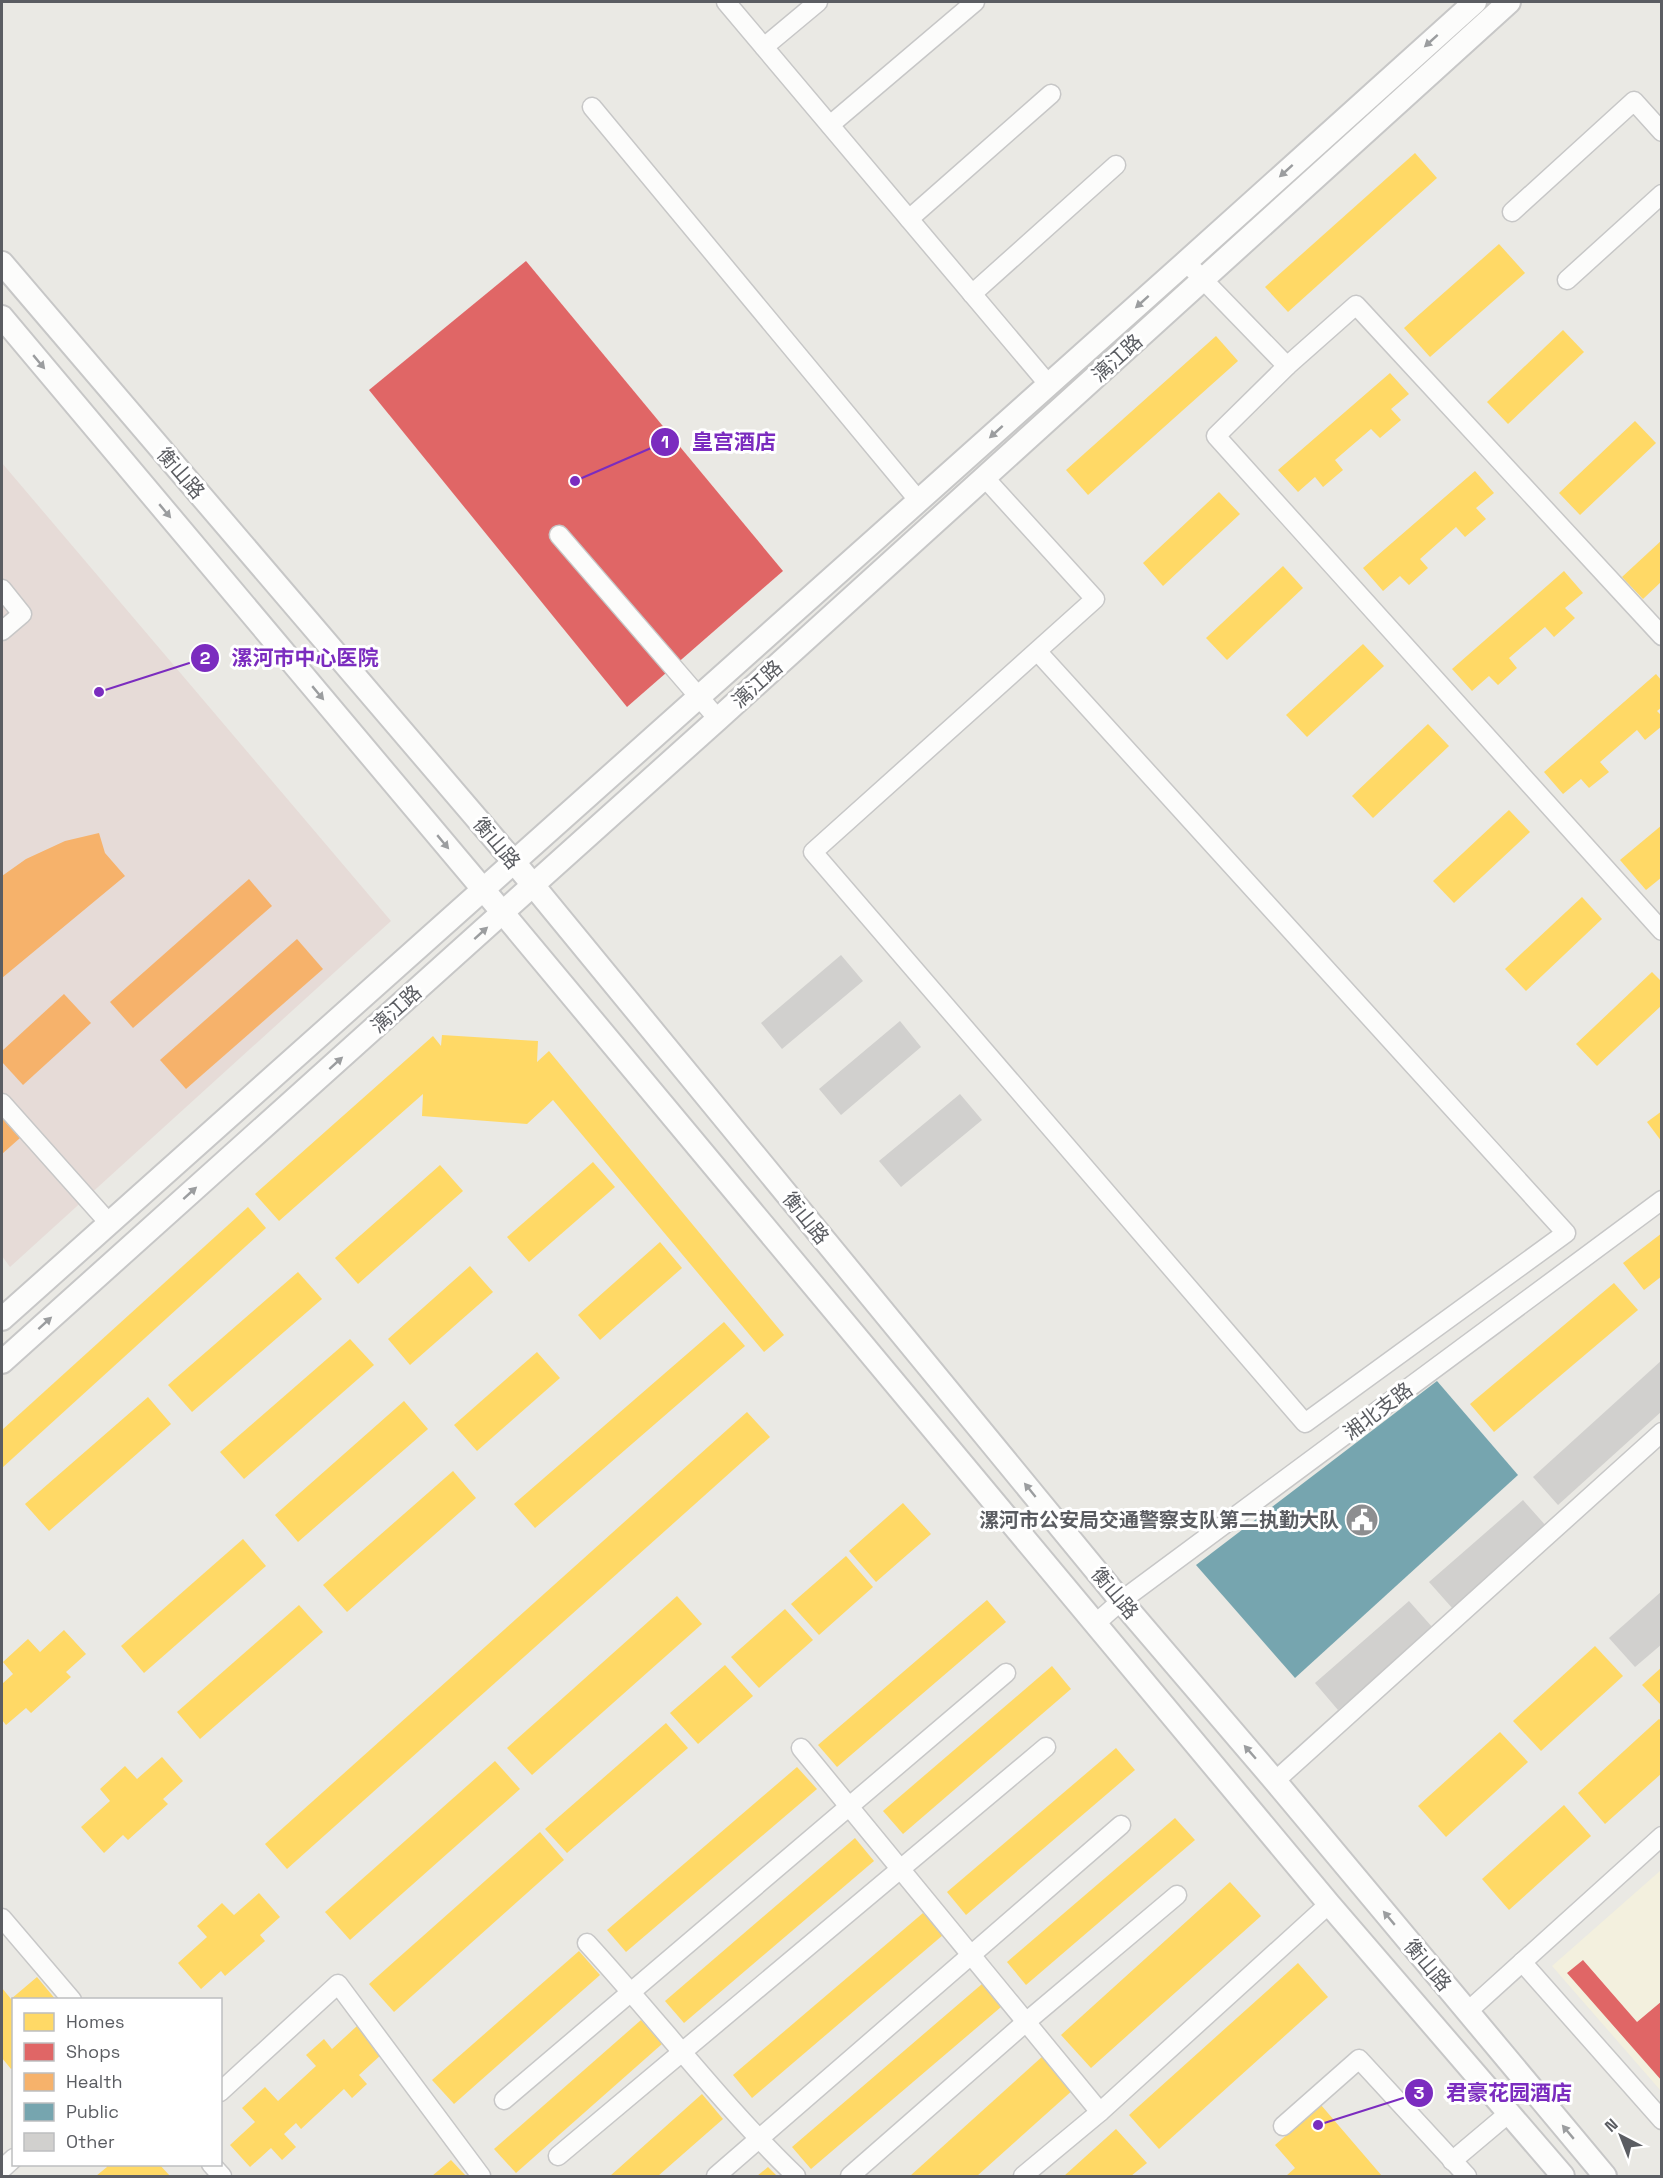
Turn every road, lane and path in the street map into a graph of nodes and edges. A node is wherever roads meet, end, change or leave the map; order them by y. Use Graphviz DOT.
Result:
graph roads {
  1 [pos="726,2"];
  2 [pos="818,2"];
  3 [pos="975,2"];
  4 [pos="1475,2"];
  5 [pos="1509,2"];
  6 [pos="764,47"];
  7 [pos="1051,94"];
  8 [pos="592,107"];
  9 [pos="830,125"];
  10 [pos="1662,132"];
  11 [pos="1116,165"];
  12 [pos="1662,194"];
  13 [pos="1512,212"];
  14 [pos="909,219"];
  15 [pos="1186,262"];
  16 [pos="2,263"];
  17 [pos="1203,280"];
  18 [pos="1567,280"];
  19 [pos="972,294"];
  20 [pos="2,318"];
  21 [pos="1287,366"];
  22 [pos="1049,385"];
  23 [pos="985,478"];
  24 [pos="919,501"];
  25 [pos="559,535"];
  26 [pos="2,589"];
  27 [pos="2,631"];
  28 [pos="1662,636"];
  29 [pos="1037,651"];
  30 [pos="699,697"];
  31 [pos="718,719"];
  32 [pos="514,862"];
  33 [pos="533,886"];
  34 [pos="483,889"];
  35 [pos="503,913"];
  36 [pos="1662,931"];
  37 [pos="2,1103"];
  38 [pos="1662,1200"];
  39 [pos="109,1223"];
  40 [pos="2,1319"];
  41 [pos="2,1362"];
  42 [pos="1662,1432"];
  43 [pos="1121,1601"];
  44 [pos="1095,1624"];
  45 [pos="1006,1673"];
  46 [pos="801,1748"];
  47 [pos="1046,1748"];
  48 [pos="1275,1780"];
  49 [pos="849,1806"];
  50 [pos="1120,1825"];
  51 [pos="1662,1836"];
  52 [pos="901,1869"];
  53 [pos="1177,1895"];
  54 [pos="1329,1904"];
  55 [pos="2,1917"];
  56 [pos="587,1942"];
  57 [pos="971,1955"];
  58 [pos="1522,1962"];
  59 [pos="632,1991"];
  60 [pos="70,1998"];
  61 [pos="1467,2012"];
  62 [pos="1026,2022"];
  63 [pos="1440,2034"];
  64 [pos="682,2051"];
  65 [pos="222,2090"];
  66 [pos="504,2100"];
  67 [pos="1100,2112"];
  68 [pos="1509,2113"];
  69 [pos="1662,2121"];
  70 [pos="1283,2126"];
  71 [pos="759,2140"];
  72 [pos="558,2156"];
  73 [pos="1452,2161"];
  74 [pos="481,2176"];
  75 [pos="716,2176"];
  76 [pos="796,2176"];
  77 [pos="850,2176"];
  78 [pos="1023,2176"];
  79 [pos="1467,2176"];
  80 [pos="1563,2176"];
  81 [pos="1605,2176"];
  1 -- 6 [label="street"];
  2 -- 6 [label="street"];
  3 -- 9 [label="street"];
  4 -- 15 [label="street, 漓江路, one-way"];
  5 -- 17 [label="street, 漓江路"];
  6 -- 9 [label="street"];
  7 -- 14 [label="street"];
  8 -- 24 [label="street"];
  9 -- 14 [label="street"];
  10 -- 13 [label="street"];
  11 -- 19 [label="street"];
  12 -- 18 [label="street"];
  14 -- 19 [label="street"];
  15 -- 17 [label="street"];
  15 -- 22 [label="street, 漓江路, one-way"];
  16 -- 32 [label="street, 衡山路"];
  17 -- 21 [label="street"];
  17 -- 23 [label="street, 漓江路"];
  19 -- 22 [label="street"];
  20 -- 34 [label="street, 衡山路, one-way"];
  21 -- 28 [label="street"];
  21 -- 36 [label="street"];
  22 -- 24 [label="street, 漓江路, one-way"];
  23 -- 29 [label="street"];
  23 -- 31 [label="street, 漓江路"];
  24 -- 30 [label="street, 漓江路"];
  25 -- 30 [label="street"];
  26 -- 27 [label="street"];
  29 -- 29 [label="street"];
  30 -- 31 [label="street"];
  30 -- 32 [label="street, 漓江路"];
  31 -- 33 [label="street, 漓江路"];
  32 -- 33 [label="street, 衡山路"];
  32 -- 34 [label="street, 漓江路"];
  33 -- 35 [label="street, 漓江路"];
  43 -- 33 [label="street, 衡山路, one-way"];
  34 -- 35 [label="street, 衡山路"];
  34 -- 39 [label="street, 漓江路"];
  41 -- 35 [label="street, 漓江路, one-way"];
  35 -- 44 [label="street, 衡山路"];
  37 -- 39 [label="street"];
  38 -- 43 [label="street, 湘北支路"];
  39 -- 40 [label="street, 漓江路"];
  42 -- 48 [label="street"];
  43 -- 44 [label="street, 湘北支路"];
  48 -- 43 [label="street, 衡山路, one-way"];
  44 -- 54 [label="street, 衡山路"];
  45 -- 49 [label="street"];
  46 -- 49 [label="street"];
  47 -- 52 [label="street"];
  61 -- 48 [label="street, 衡山路, one-way"];
  49 -- 52 [label="street"];
  49 -- 59 [label="street"];
  50 -- 57 [label="street"];
  51 -- 58 [label="street"];
  52 -- 57 [label="street"];
  52 -- 64 [label="street"];
  53 -- 62 [label="street"];
  54 -- 63 [label="street, 衡山路"];
  54 -- 67 [label="street"];
  55 -- 60 [label="street"];
  56 -- 59 [label="street"];
  57 -- 62 [label="street"];
  57 -- 71 [label="street"];
  58 -- 61 [label="street"];
  58 -- 69 [label="street"];
  59 -- 64 [label="street"];
  59 -- 66 [label="street"];
  61 -- 63 [label="street"];
  81 -- 61 [label="street, 衡山路, one-way"];
  62 -- 67 [label="street"];
  62 -- 77 [label="street"];
  63 -- 68 [label="street, 衡山路"];
  64 -- 71 [label="street"];
  64 -- 72 [label="street"];
  65 -- 74 [label="street"];
  67 -- 78 [label="street"];
  68 -- 73 [label="street"];
  68 -- 80 [label="street, 衡山路"];
  70 -- 73 [label="street"];
  71 -- 75 [label="street"];
  71 -- 76 [label="street"];
  73 -- 79 [label="street"];
}
